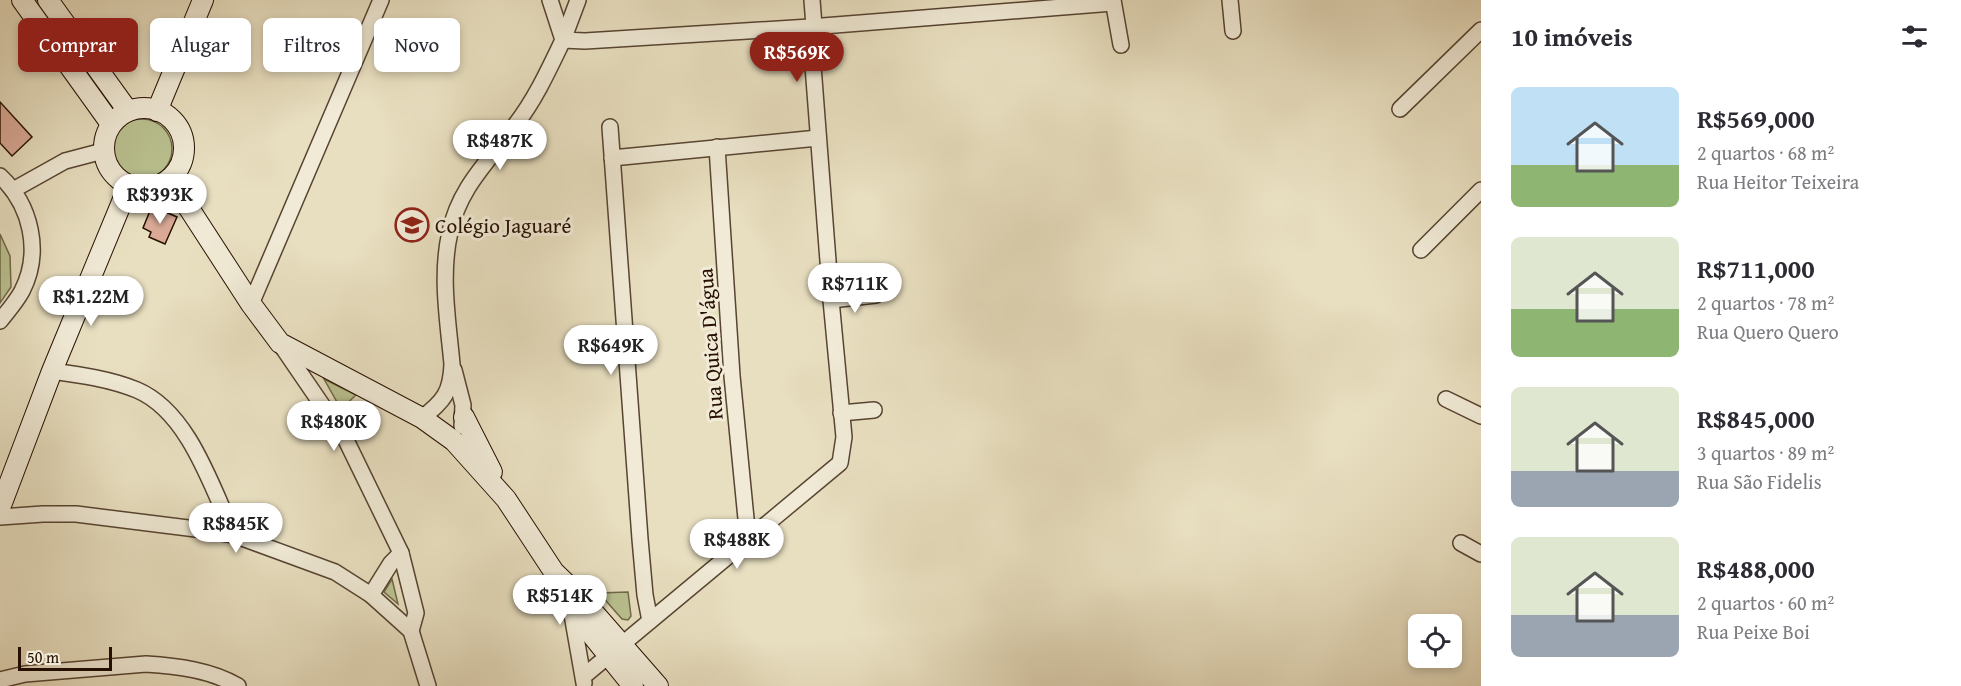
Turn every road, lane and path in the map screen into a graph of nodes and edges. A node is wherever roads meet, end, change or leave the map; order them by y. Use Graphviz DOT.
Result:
graph roads {
  1 [pos="22,0"];
  2 [pos="48,0"];
  3 [pos="203,0"];
  4 [pos="381,0"];
  5 [pos="549,0"];
  6 [pos="578,0"];
  7 [pos="812,0"];
  8 [pos="1230,0"];
  9 [pos="1113,2"];
  10 [pos="812,26"];
  11 [pos="1481,30"];
  12 [pos="1233,31"];
  13 [pos="563,40"];
  14 [pos="1121,45"];
  15 [pos="1400,109"];
  16 [pos="128,111"];
  17 [pos="157,111"];
  18 [pos="111,124"];
  19 [pos="610,127"];
  20 [pos="818,138"];
  21 [pos="717,147"];
  22 [pos="104,151"];
  23 [pos="612,158"];
  24 [pos="0,176"];
  25 [pos="170,178"];
  26 [pos="129,185"];
  27 [pos="13,190"];
  28 [pos="1481,190"];
  29 [pos="1421,250"];
  30 [pos="876,295"];
  31 [pos="831,300"];
  32 [pos="251,304"];
  33 [pos="0,321"];
  34 [pos="280,343"];
  35 [pos="452,364"];
  36 [pos="52,370"];
  37 [pos="1446,399"];
  38 [pos="874,410"];
  39 [pos="841,413"];
  40 [pos="1481,416"];
  41 [pos="464,417"];
  42 [pos="422,418"];
  43 [pos="454,441"];
  44 [pos="506,499"];
  45 [pos="0,508"];
  46 [pos="0,517"];
  47 [pos="234,535"];
  48 [pos="748,539"];
  49 [pos="1461,543"];
  50 [pos="401,553"];
  51 [pos="1481,554"];
  52 [pos="554,572"];
  53 [pos="371,595"];
  54 [pos="571,609"];
  55 [pos="650,621"];
  56 [pos="411,631"];
  57 [pos="614,650"];
  58 [pos="0,680"];
  59 [pos="584,681"];
  60 [pos="238,686"];
  61 [pos="428,686"];
  62 [pos="633,686"];
  63 [pos="658,686"];
  1 -- 18 [label="main road"];
  2 -- 16 [label="main road"];
  3 -- 17 [label="main road"];
  4 -- 32 [label="street"];
  5 -- 13 [label="street"];
  6 -- 13 [label="street"];
  7 -- 10 [label="street"];
  8 -- 12 [label="street"];
  9 -- 10 [label="street"];
  9 -- 14 [label="street"];
  10 -- 13 [label="street"];
  10 -- 20 [label="street"];
  11 -- 15 [label="street"];
  13 -- 35 [label="street"];
  16 -- 17 [label="main road"];
  16 -- 18 [label="main road"];
  17 -- 25 [label="main road"];
  18 -- 22 [label="main road"];
  19 -- 23 [label="street"];
  20 -- 21 [label="street"];
  20 -- 31 [label="street"];
  21 -- 23 [label="street"];
  21 -- 48 [label="street, Rua Quica D'água"];
  22 -- 26 [label="main road"];
  22 -- 27 [label="street"];
  23 -- 55 [label="street"];
  24 -- 27 [label="street"];
  25 -- 26 [label="main road"];
  25 -- 32 [label="main road"];
  26 -- 36 [label="main road"];
  27 -- 33 [label="street"];
  28 -- 29 [label="street"];
  30 -- 31 [label="street"];
  31 -- 39 [label="street"];
  32 -- 34 [label="main road"];
  34 -- 42 [label="main road"];
  34 -- 50 [label="street"];
  35 -- 41 [label="street"];
  35 -- 42 [label="street"];
  36 -- 45 [label="main road"];
  36 -- 47 [label="street"];
  37 -- 40 [label="street"];
  38 -- 39 [label="street"];
  39 -- 48 [label="street"];
  41 -- 43 [label="street"];
  41 -- 44 [label="main road"];
  42 -- 43 [label="main road"];
  43 -- 44 [label="main road"];
  44 -- 52 [label="main road"];
  46 -- 47 [label="street"];
  47 -- 53 [label="street"];
  48 -- 55 [label="street"];
  49 -- 51 [label="street"];
  50 -- 53 [label="street"];
  50 -- 56 [label="street"];
  52 -- 54 [label="main road"];
  52 -- 57 [label="main road"];
  53 -- 56 [label="street"];
  54 -- 57 [label="main road"];
  54 -- 59 [label="street"];
  55 -- 57 [label="street"];
  56 -- 61 [label="street"];
  57 -- 59 [label="street"];
  57 -- 62 [label="main road"];
  57 -- 63 [label="main road"];
  58 -- 60 [label="street"];
}
